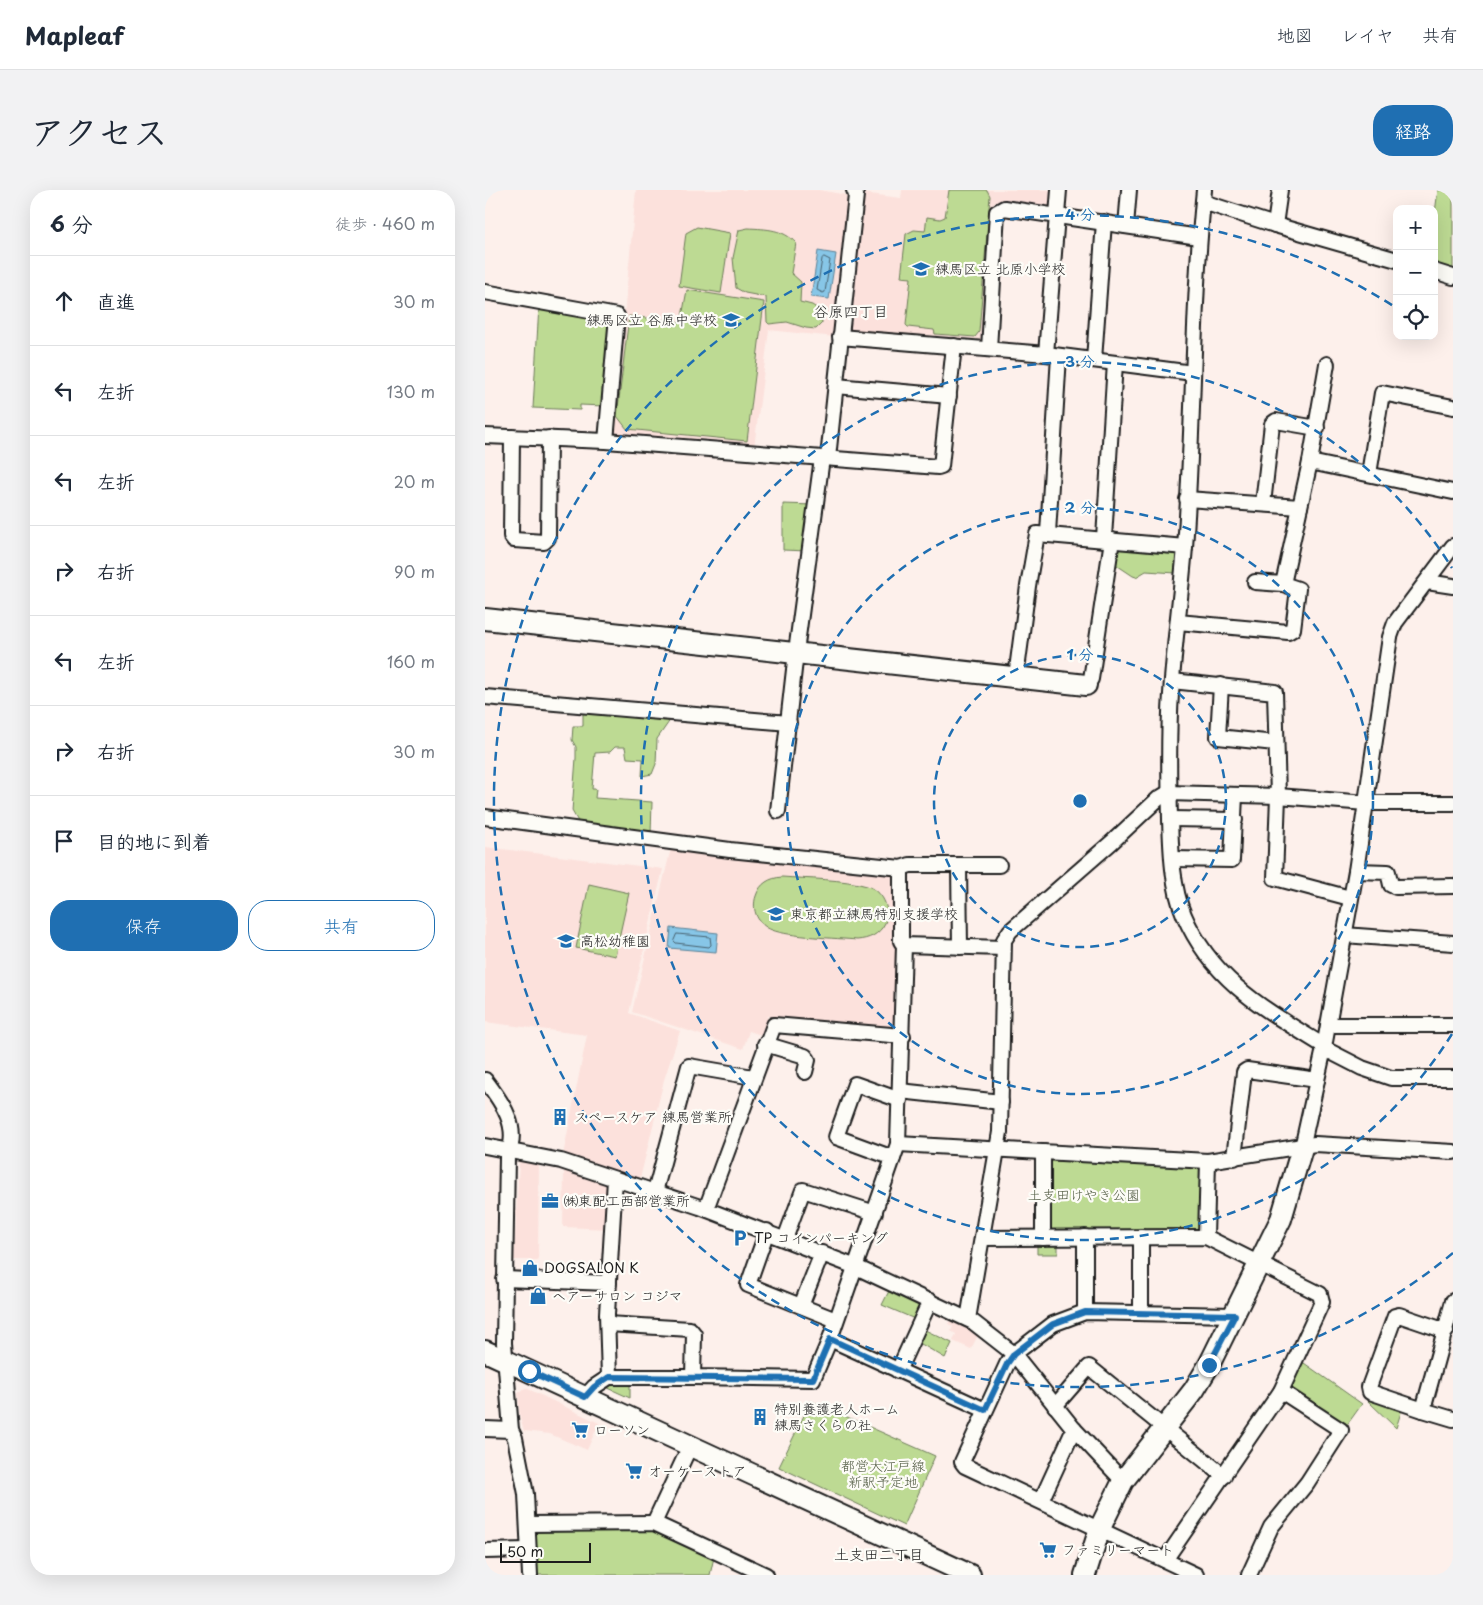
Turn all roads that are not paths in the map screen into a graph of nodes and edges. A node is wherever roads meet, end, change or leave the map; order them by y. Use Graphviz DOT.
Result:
graph roads {
  1 [pos="854,190"];
  2 [pos="1059,190"];
  3 [pos="1129,190"];
  4 [pos="1280,190"];
  5 [pos="1203,196"];
  6 [pos="1057,215"];
  7 [pos="1104,222"];
  8 [pos="1275,225"];
  9 [pos="1126,226"];
  10 [pos="1199,237"];
  11 [pos="1393,259"];
  12 [pos="1438,272"];
  13 [pos="1453,277"];
  14 [pos="485,292"];
  15 [pos="841,338"];
  16 [pos="954,346"];
  17 [pos="989,349"];
  18 [pos="1053,355"];
  19 [pos="1094,360"];
  20 [pos="1115,363"];
  21 [pos="1327,364"];
  22 [pos="1193,373"];
  23 [pos="836,386"];
  24 [pos="949,396"];
  25 [pos="1453,407"];
  26 [pos="1317,428"];
  27 [pos="485,436"];
  28 [pos="512,437"];
  29 [pos="549,438"];
  30 [pos="605,441"];
  31 [pos="825,458"];
  32 [pos="1310,462"];
  33 [pos="1369,474"];
  34 [pos="1453,492"];
  35 [pos="1187,499"];
  36 [pos="1263,504"];
  37 [pos="1300,507"];
  38 [pos="1048,533"];
  39 [pos="1108,539"];
  40 [pos="1185,546"];
  41 [pos="1453,546"];
  42 [pos="1255,582"];
  43 [pos="1427,582"];
  44 [pos="1283,584"];
  45 [pos="1453,586"];
  46 [pos="485,619"];
  47 [pos="1178,622"];
  48 [pos="796,652"];
  49 [pos="1016,676"];
  50 [pos="1172,681"];
  51 [pos="1086,685"];
  52 [pos="1221,686"];
  53 [pos="485,697"];
  54 [pos="789,723"];
  55 [pos="1275,743"];
  56 [pos="1168,793"];
  57 [pos="1235,795"];
  58 [pos="1278,796"];
  59 [pos="1366,803"];
  60 [pos="1453,803"];
  61 [pos="778,811"];
  62 [pos="485,816"];
  63 [pos="1170,819"];
  64 [pos="1235,820"];
  65 [pos="1173,859"];
  66 [pos="959,865"];
  67 [pos="999,865"];
  68 [pos="901,868"];
  69 [pos="1356,871"];
  70 [pos="1453,886"];
  71 [pos="1350,898"];
  72 [pos="1344,935"];
  73 [pos="1453,943"];
  74 [pos="904,945"];
  75 [pos="960,947"];
  76 [pos="1003,948"];
  77 [pos="1328,1024"];
  78 [pos="1453,1025"];
  79 [pos="903,1036"];
  80 [pos="765,1044"];
  81 [pos="1324,1047"];
  82 [pos="805,1072"];
  83 [pos="753,1077"];
  84 [pos="1453,1078"];
  85 [pos="485,1080"];
  86 [pos="1317,1080"];
  87 [pos="900,1095"];
  88 [pos="1001,1102"];
  89 [pos="898,1144"];
  90 [pos="485,1146"];
  91 [pos="1302,1148"];
  92 [pos="510,1150"];
  93 [pos="997,1151"];
  94 [pos="1043,1152"];
  95 [pos="1453,1152"];
  96 [pos="893,1158"];
  97 [pos="1234,1158"];
  98 [pos="1208,1161"];
  99 [pos="615,1179"];
  100 [pos="655,1192"];
  101 [pos="706,1209"];
  102 [pos="875,1213"];
  103 [pos="767,1231"];
  104 [pos="1085,1237"];
  105 [pos="1141,1237"];
  106 [pos="982,1238"];
  107 [pos="1043,1238"];
  108 [pos="1206,1238"];
  109 [pos="785,1239"];
  110 [pos="822,1253"];
  111 [pos="1261,1264"];
  112 [pos="856,1267"];
  113 [pos="504,1278"];
  114 [pos="609,1283"];
  115 [pos="1453,1301"];
  116 [pos="930,1302"];
  117 [pos="801,1306"];
  118 [pos="1085,1312"];
  119 [pos="1141,1312"];
  120 [pos="1235,1315"];
  121 [pos="968,1319"];
  122 [pos="836,1320"];
  123 [pos="608,1324"];
  124 [pos="1446,1331"];
  125 [pos="830,1339"];
  126 [pos="485,1351"];
  127 [pos="1014,1354"];
  128 [pos="505,1359"];
  129 [pos="898,1370"];
  130 [pos="609,1377"];
  131 [pos="693,1378"];
  132 [pos="1281,1391"];
  133 [pos="585,1397"];
  134 [pos="1055,1406"];
  135 [pos="985,1410"];
  136 [pos="1423,1410"];
  137 [pos="1453,1419"];
  138 [pos="1166,1427"];
  139 [pos="485,1429"];
  140 [pos="511,1430"];
  141 [pos="1074,1430"];
  142 [pos="690,1446"];
  143 [pos="1223,1476"];
  144 [pos="1123,1481"];
  145 [pos="1041,1501"];
  146 [pos="654,1523"];
  147 [pos="527,1524"];
  148 [pos="1100,1528"];
  149 [pos="529,1550"];
  150 [pos="485,1551"];
  151 [pos="1165,1560"];
  152 [pos="530,1575"];
  153 [pos="766,1575"];
  154 [pos="970,1575"];
  155 [pos="1085,1575"];
  156 [pos="1196,1575"];
  157 [pos="1249,1575"];
  1 -- 15 [label="street"];
  2 -- 6 [label="street"];
  3 -- 9 [label="street"];
  4 -- 8 [label="street"];
  5 -- 8 [label="street"];
  5 -- 10 [label="street"];
  6 -- 7 [label="street"];
  6 -- 17 [label="street"];
  6 -- 18 [label="street"];
  7 -- 9 [label="street"];
  7 -- 19 [label="street"];
  8 -- 11 [label="street"];
  9 -- 10 [label="street"];
  10 -- 22 [label="street"];
  12 -- 13 [label="street"];
  14 -- 30 [label="street"];
  15 -- 16 [label="street"];
  15 -- 23 [label="street"];
  16 -- 17 [label="street"];
  16 -- 24 [label="street"];
  17 -- 18 [label="street"];
  18 -- 19 [label="street"];
  18 -- 38 [label="street"];
  19 -- 20 [label="street"];
  20 -- 22 [label="street"];
  20 -- 39 [label="street"];
  21 -- 26 [label="street"];
  22 -- 35 [label="street"];
  23 -- 24 [label="street"];
  23 -- 31 [label="street"];
  24 -- 31 [label="street"];
  25 -- 33 [label="street"];
  26 -- 32 [label="street"];
  26 -- 36 [label="street"];
  27 -- 28 [label="street"];
  28 -- 29 [label="street"];
  28 -- 29 [label="street"];
  29 -- 30 [label="street"];
  30 -- 31 [label="street"];
  31 -- 48 [label="street"];
  32 -- 33 [label="street"];
  32 -- 37 [label="street"];
  33 -- 34 [label="street"];
  35 -- 36 [label="street"];
  35 -- 40 [label="street"];
  36 -- 37 [label="street"];
  37 -- 44 [label="street"];
  38 -- 39 [label="street"];
  38 -- 49 [label="street"];
  39 -- 40 [label="street"];
  39 -- 51 [label="street"];
  40 -- 47 [label="street"];
  41 -- 43 [label="street"];
  42 -- 44 [label="street"];
  43 -- 45 [label="street"];
  43 -- 59 [label="street"];
  44 -- 47 [label="street"];
  46 -- 48 [label="street"];
  47 -- 50 [label="street"];
  48 -- 49 [label="street"];
  48 -- 54 [label="street"];
  49 -- 51 [label="street"];
  50 -- 52 [label="street"];
  50 -- 56 [label="street"];
  52 -- 55 [label="street"];
  52 -- 55 [label="street"];
  53 -- 54 [label="street"];
  54 -- 61 [label="street"];
  55 -- 58 [label="street"];
  56 -- 57 [label="street"];
  56 -- 63 [label="street"];
  56 -- 76 [label="street"];
  57 -- 58 [label="street"];
  57 -- 64 [label="street"];
  58 -- 59 [label="street"];
  58 -- 71 [label="street"];
  59 -- 60 [label="street"];
  59 -- 69 [label="street"];
  62 -- 68 [label="street"];
  63 -- 64 [label="street"];
  63 -- 65 [label="street"];
  64 -- 65 [label="street"];
  65 -- 81 [label="street"];
  66 -- 67 [label="street"];
  66 -- 68 [label="street"];
  66 -- 75 [label="street"];
  68 -- 74 [label="street"];
  69 -- 70 [label="street"];
  69 -- 71 [label="street"];
  71 -- 72 [label="street"];
  72 -- 73 [label="street"];
  72 -- 77 [label="street"];
  74 -- 75 [label="street"];
  74 -- 79 [label="street"];
  75 -- 76 [label="street"];
  76 -- 88 [label="street"];
  77 -- 78 [label="street"];
  77 -- 81 [label="street"];
  79 -- 80 [label="street"];
  79 -- 87 [label="street"];
  80 -- 82 [label="street"];
  80 -- 83 [label="street"];
  81 -- 84 [label="street"];
  81 -- 86 [label="street"];
  83 -- 100 [label="street"];
  83 -- 101 [label="street"];
  85 -- 92 [label="street"];
  86 -- 91 [label="street"];
  86 -- 97 [label="street"];
  87 -- 88 [label="street"];
  87 -- 89 [label="street"];
  87 -- 96 [label="street"];
  88 -- 93 [label="street"];
  89 -- 93 [label="street"];
  89 -- 96 [label="street"];
  90 -- 92 [label="street"];
  91 -- 95 [label="street"];
  91 -- 97 [label="street"];
  91 -- 111 [label="street"];
  92 -- 99 [label="street"];
  92 -- 113 [label="street"];
  93 -- 94 [label="street"];
  93 -- 106 [label="street"];
  94 -- 98 [label="street"];
  94 -- 107 [label="street"];
  96 -- 102 [label="street"];
  97 -- 98 [label="street"];
  98 -- 108 [label="street"];
  99 -- 100 [label="street"];
  99 -- 114 [label="street"];
  100 -- 101 [label="street"];
  101 -- 103 [label="street"];
  102 -- 109 [label="street"];
  102 -- 112 [label="street"];
  103 -- 109 [label="street"];
  103 -- 117 [label="street"];
  104 -- 105 [label="street"];
  104 -- 107 [label="street"];
  104 -- 118 [label="street"];
  105 -- 108 [label="street"];
  105 -- 119 [label="street"];
  106 -- 107 [label="street"];
  106 -- 121 [label="street"];
  108 -- 111 [label="street"];
  109 -- 110 [label="street"];
  110 -- 112 [label="street"];
  110 -- 117 [label="street"];
  111 -- 120 [label="street"];
  111 -- 132 [label="street"];
  112 -- 116 [label="street"];
  112 -- 122 [label="street"];
  113 -- 114 [label="street"];
  113 -- 128 [label="street"];
  114 -- 123 [label="street"];
  115 -- 124 [label="street"];
  116 -- 121 [label="street"];
  116 -- 129 [label="street"];
  117 -- 122 [label="street"];
  118 -- 119 [label="street"];
  118 -- 127 [label="street"];
  119 -- 120 [label="street"];
  120 -- 138 [label="street"];
  121 -- 127 [label="street"];
  122 -- 125 [label="street"];
  123 -- 130 [label="street"];
  123 -- 131 [label="street"];
  124 -- 136 [label="street"];
  124 -- 136 [label="street"];
  125 -- 129 [label="street"];
  125 -- 131 [label="street"];
  126 -- 128 [label="street"];
  127 -- 134 [label="street"];
  127 -- 135 [label="street"];
  128 -- 133 [label="street"];
  128 -- 140 [label="street"];
  129 -- 135 [label="street"];
  130 -- 131 [label="street"];
  130 -- 133 [label="street"];
  132 -- 143 [label="street"];
  132 -- 157 [label="street"];
  133 -- 142 [label="street"];
  134 -- 138 [label="street"];
  134 -- 141 [label="street"];
  135 -- 145 [label="street"];
  136 -- 137 [label="street"];
  138 -- 143 [label="street"];
  138 -- 144 [label="street"];
  139 -- 140 [label="street"];
  140 -- 147 [label="street"];
  141 -- 144 [label="street"];
  141 -- 145 [label="street"];
  142 -- 146 [label="street"];
  142 -- 154 [label="street"];
  143 -- 151 [label="street"];
  144 -- 148 [label="street"];
  145 -- 148 [label="street"];
  146 -- 147 [label="street"];
  146 -- 153 [label="street"];
  147 -- 149 [label="street"];
  148 -- 151 [label="street"];
  148 -- 155 [label="street"];
  149 -- 150 [label="street"];
  149 -- 152 [label="street"];
  151 -- 156 [label="street"];
}
